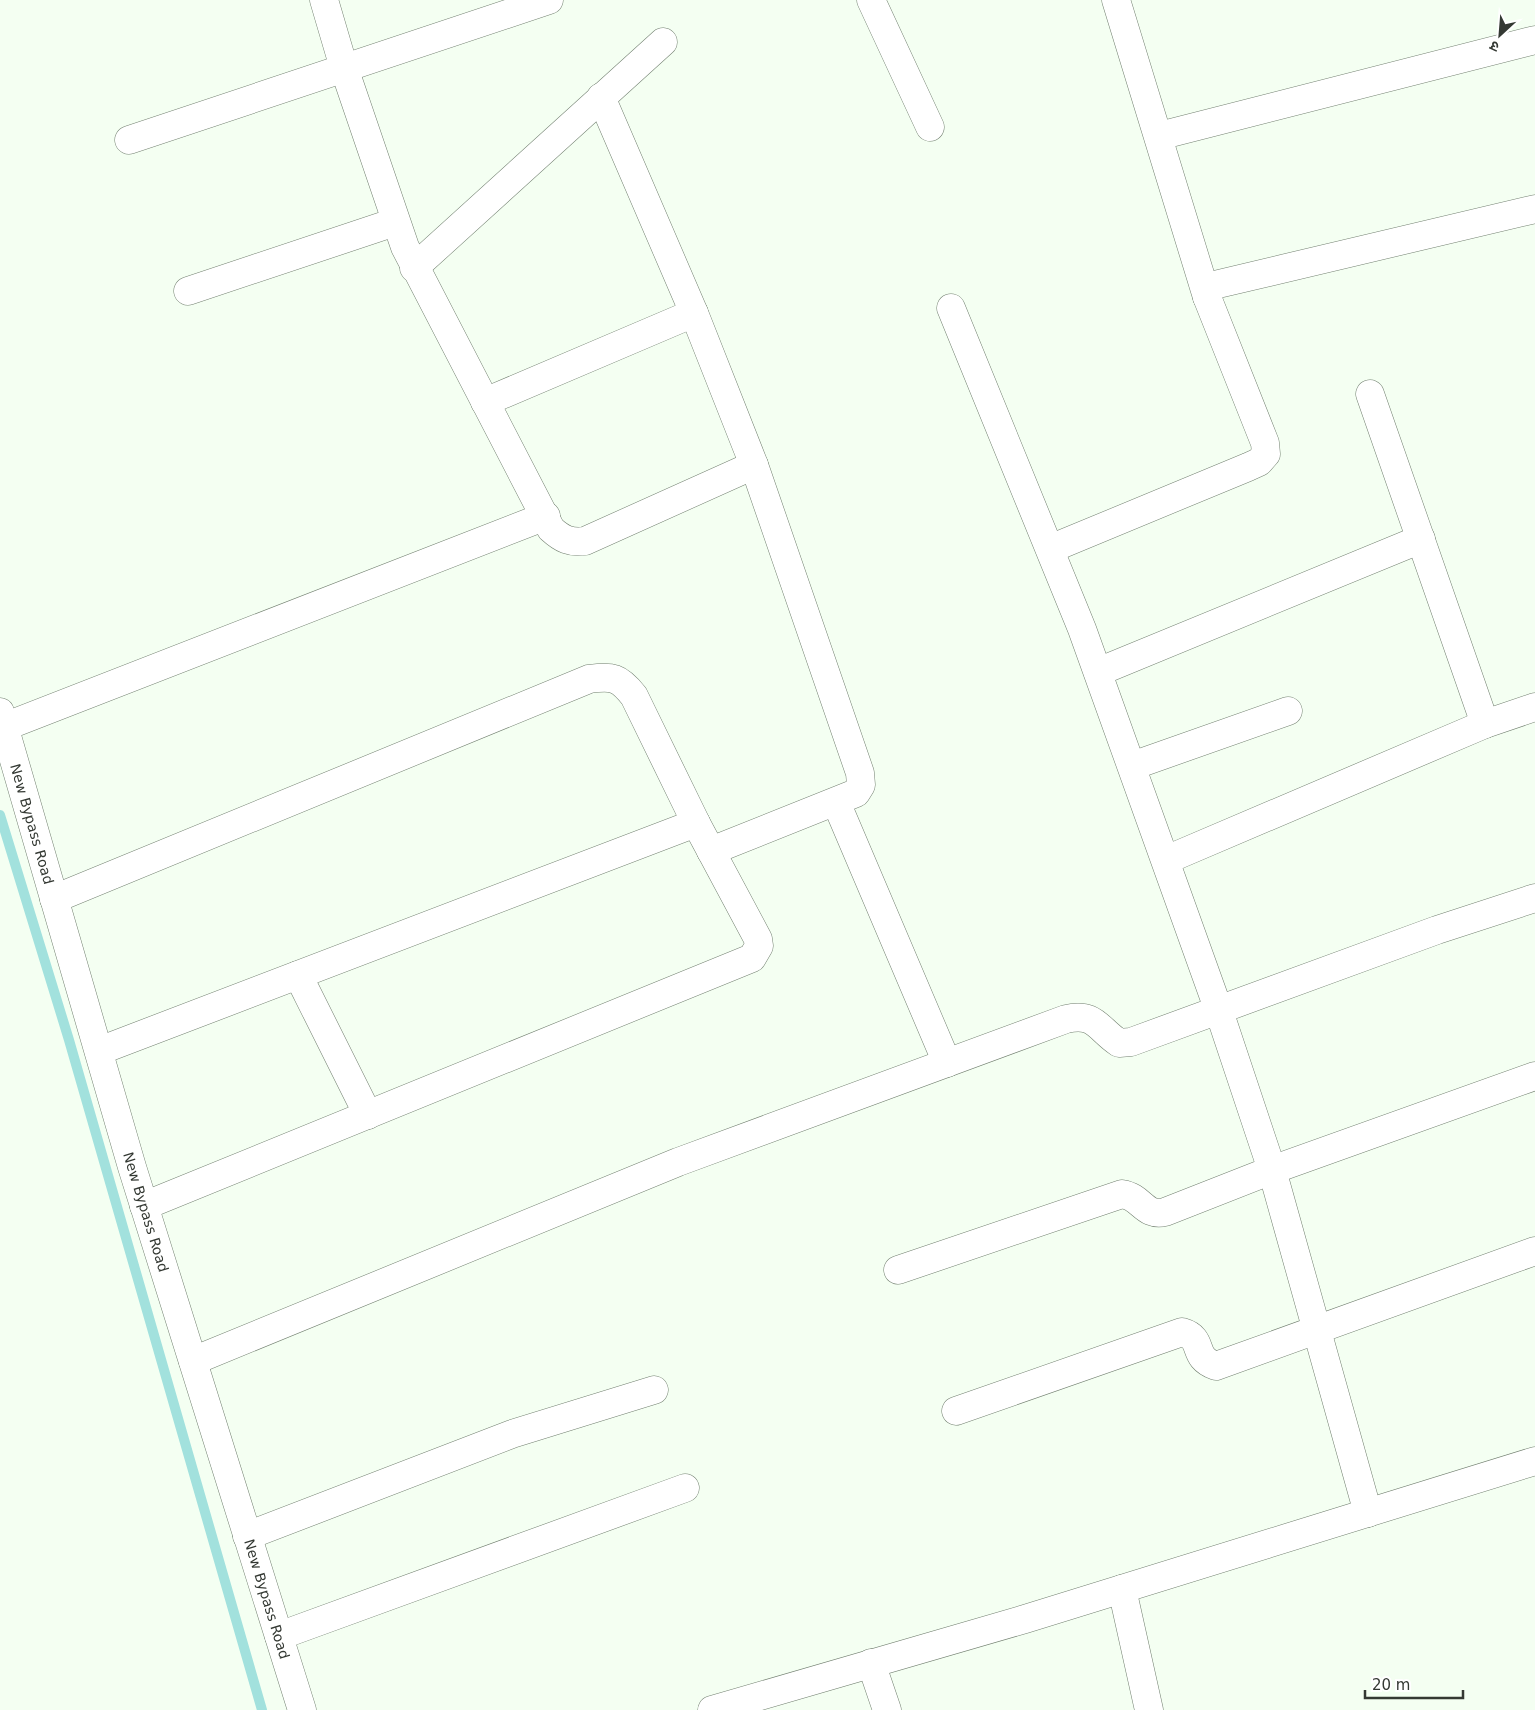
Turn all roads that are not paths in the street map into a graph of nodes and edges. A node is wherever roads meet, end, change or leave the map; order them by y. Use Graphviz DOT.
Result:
graph roads {
  1 [pos="324,0"];
  2 [pos="549,0"];
  3 [pos="871,0"];
  4 [pos="1116,0"];
  5 [pos="1535,40"];
  6 [pos="662,42"];
  7 [pos="344,68"];
  8 [pos="602,97"];
  9 [pos="930,127"];
  10 [pos="1159,136"];
  11 [pos="129,140"];
  12 [pos="1535,209"];
  13 [pos="395,222"];
  14 [pos="414,268"];
  15 [pos="188,291"];
  16 [pos="1207,297"];
  17 [pos="951,308"];
  18 [pos="694,313"];
  19 [pos="1370,394"];
  20 [pos="485,402"];
  21 [pos="754,465"];
  22 [pos="546,516"];
  23 [pos="1421,539"];
  24 [pos="1050,549"];
  25 [pos="1098,672"];
  26 [pos="1535,707"];
  27 [pos="1288,711"];
  28 [pos="2,719"];
  29 [pos="1485,724"];
  30 [pos="1132,766"];
  31 [pos="836,802"];
  32 [pos="696,823"];
  33 [pos="710,850"];
  34 [pos="1166,860"];
  35 [pos="1535,898"];
  36 [pos="54,899"];
  37 [pos="298,975"];
  38 [pos="1219,1010"];
  39 [pos="99,1051"];
  40 [pos="947,1063"];
  41 [pos="1535,1076"];
  42 [pos="368,1115"];
  43 [pos="1272,1170"];
  44 [pos="144,1206"];
  45 [pos="1535,1251"];
  46 [pos="898,1270"];
  47 [pos="1315,1330"];
  48 [pos="193,1361"];
  49 [pos="654,1390"];
  50 [pos="956,1412"];
  51 [pos="1534,1470"];
  52 [pos="685,1488"];
  53 [pos="1368,1513"];
  54 [pos="247,1536"];
  55 [pos="1122,1589"];
  56 [pos="279,1636"];
  57 [pos="872,1663"];
  58 [pos="302,1710"];
  59 [pos="712,1710"];
  60 [pos="887,1710"];
  61 [pos="1149,1710"];
  1 -- 7 [label="street"];
  2 -- 7 [label="street"];
  3 -- 9 [label="street"];
  4 -- 10 [label="street"];
  5 -- 10 [label="street"];
  6 -- 8 [label="street"];
  7 -- 11 [label="street"];
  7 -- 13 [label="street"];
  8 -- 14 [label="street"];
  8 -- 18 [label="street"];
  10 -- 16 [label="street"];
  12 -- 16 [label="street"];
  13 -- 14 [label="street"];
  13 -- 15 [label="street"];
  14 -- 20 [label="street"];
  16 -- 24 [label="street"];
  17 -- 24 [label="street"];
  18 -- 20 [label="street"];
  18 -- 21 [label="street"];
  19 -- 23 [label="street"];
  20 -- 22 [label="street"];
  21 -- 22 [label="street"];
  21 -- 31 [label="street"];
  22 -- 28 [label="street"];
  23 -- 25 [label="street"];
  23 -- 29 [label="street"];
  24 -- 25 [label="street"];
  25 -- 30 [label="street"];
  26 -- 29 [label="street"];
  27 -- 30 [label="street"];
  28 -- 36 [label="street, New Bypass Road"];
  29 -- 34 [label="street"];
  30 -- 34 [label="street"];
  31 -- 33 [label="street"];
  31 -- 40 [label="street"];
  32 -- 33 [label="street"];
  32 -- 36 [label="street"];
  32 -- 37 [label="street"];
  33 -- 42 [label="street"];
  34 -- 38 [label="street"];
  35 -- 38 [label="street"];
  36 -- 39 [label="street, New Bypass Road"];
  37 -- 39 [label="street"];
  37 -- 42 [label="street"];
  38 -- 40 [label="street"];
  38 -- 43 [label="street"];
  39 -- 44 [label="street, New Bypass Road"];
  40 -- 48 [label="street"];
  41 -- 43 [label="street"];
  42 -- 44 [label="street"];
  43 -- 46 [label="street"];
  43 -- 47 [label="street"];
  44 -- 48 [label="street, New Bypass Road"];
  45 -- 47 [label="street"];
  47 -- 50 [label="street"];
  47 -- 53 [label="street"];
  48 -- 54 [label="street, New Bypass Road"];
  49 -- 54 [label="street"];
  51 -- 53 [label="street"];
  52 -- 56 [label="street"];
  53 -- 55 [label="street"];
  54 -- 56 [label="street, New Bypass Road"];
  55 -- 57 [label="street"];
  55 -- 61 [label="street"];
  56 -- 58 [label="street, New Bypass Road"];
  57 -- 59 [label="street"];
  57 -- 60 [label="street"];
}
